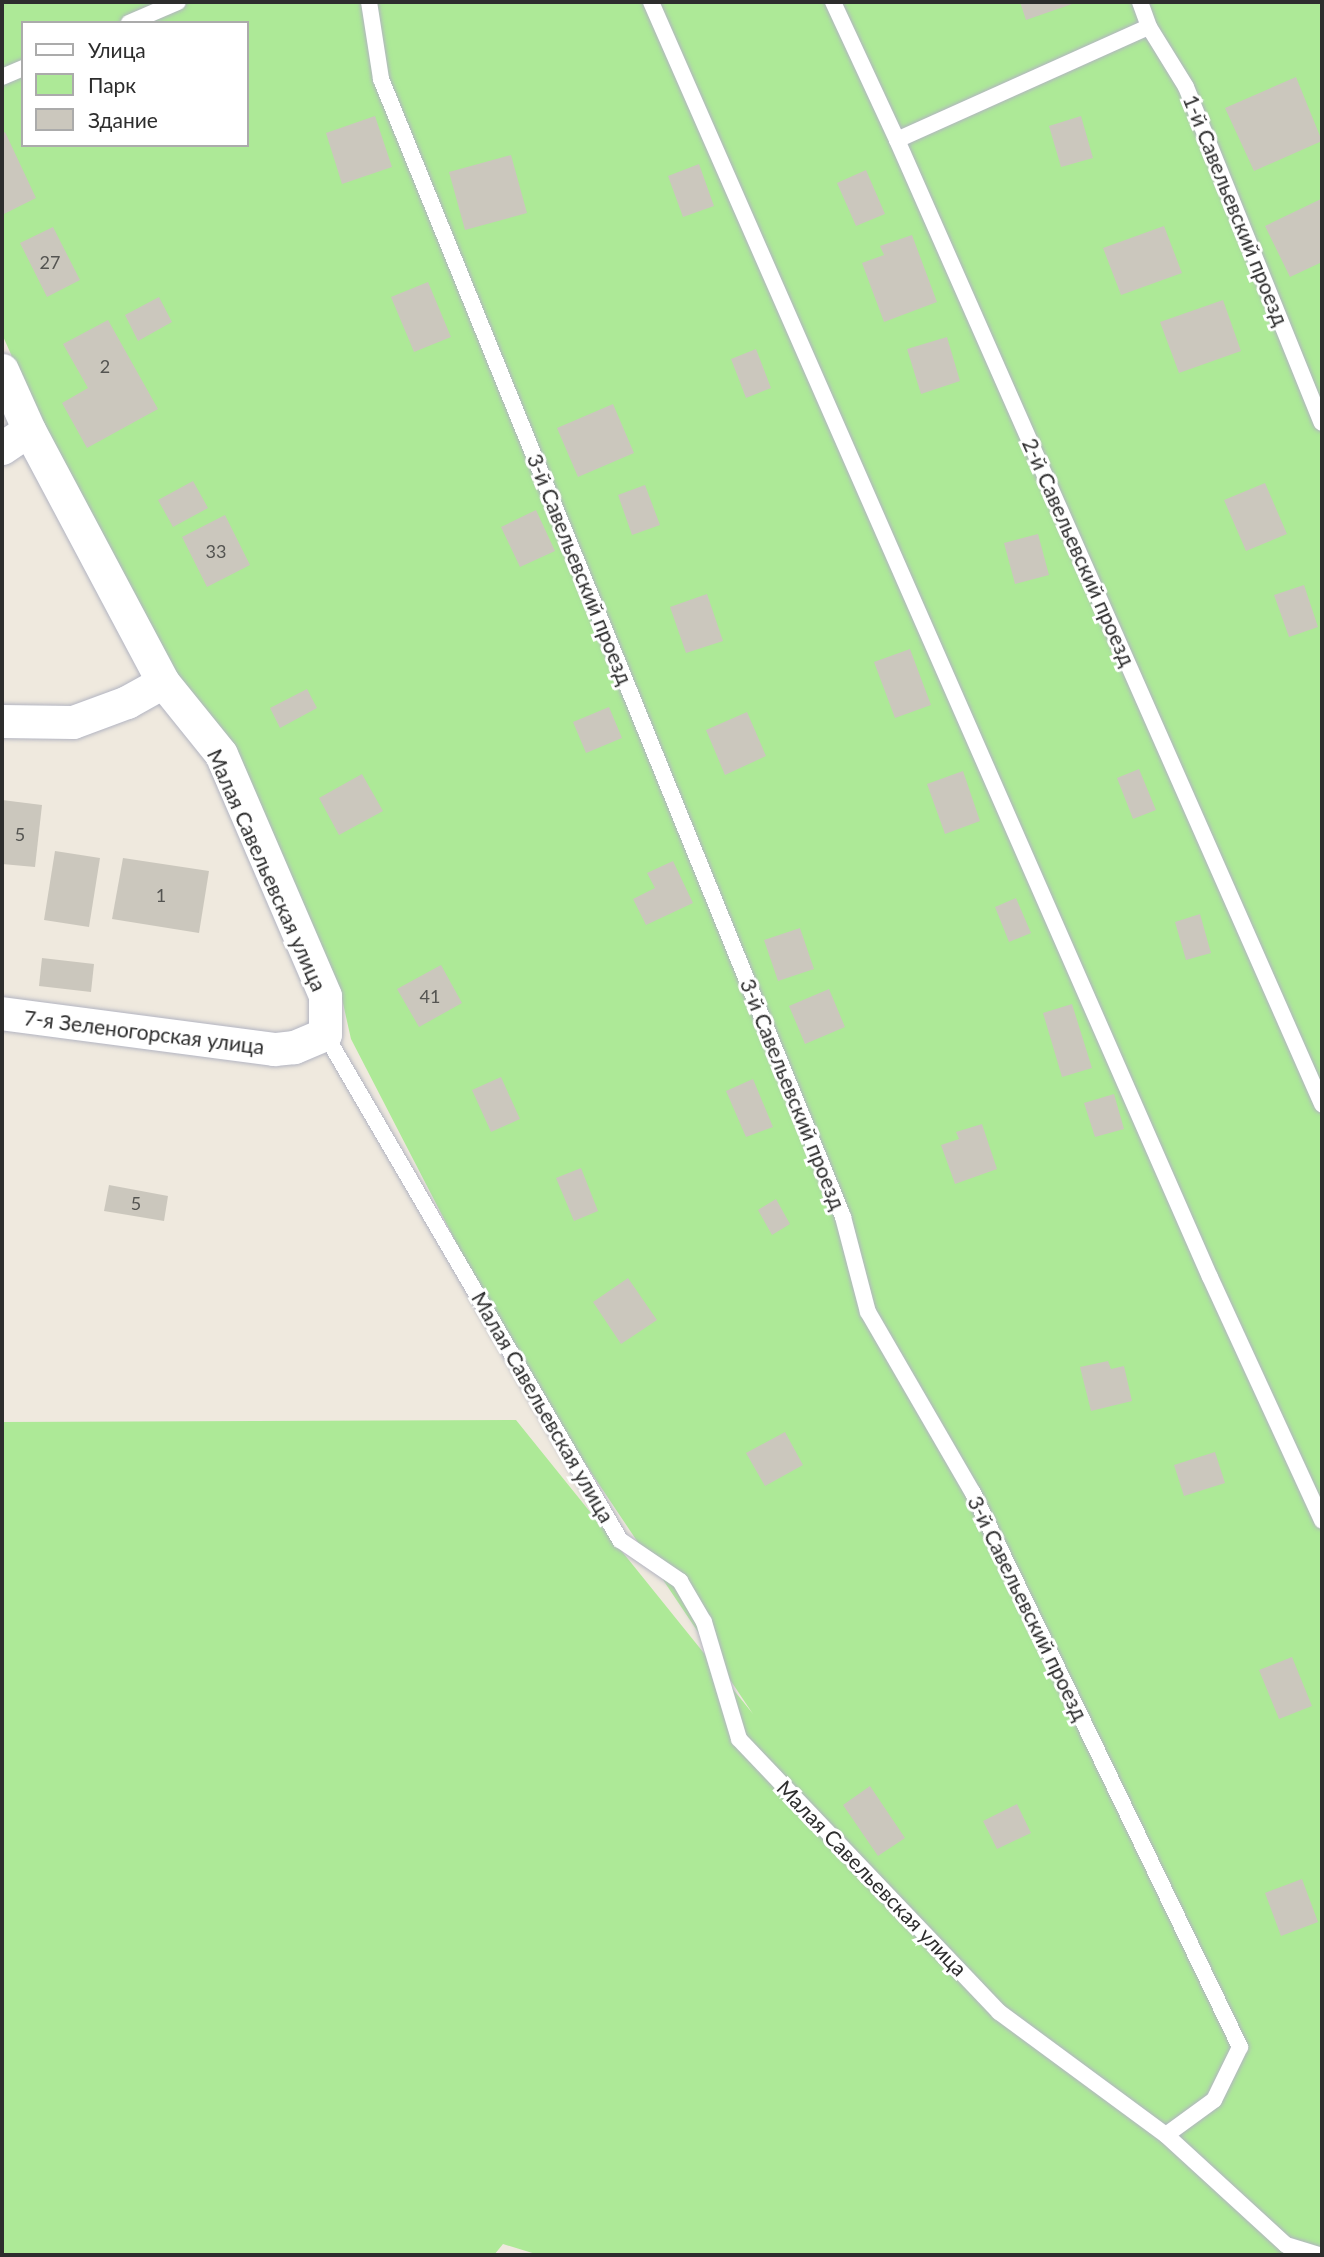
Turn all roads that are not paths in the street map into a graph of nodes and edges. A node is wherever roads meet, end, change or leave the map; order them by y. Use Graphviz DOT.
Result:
graph roads {
  1 [pos="178,2"];
  2 [pos="369,2"];
  3 [pos="651,2"];
  4 [pos="833,2"];
  5 [pos="1140,2"];
  6 [pos="134,21"];
  7 [pos="1149,27"];
  8 [pos="21,69"];
  9 [pos="2,77"];
  10 [pos="897,140"];
  11 [pos="2,370"];
  12 [pos="1322,423"];
  13 [pos="29,430"];
  14 [pos="2,448"];
  15 [pos="163,682"];
  16 [pos="2,721"];
  17 [pos="2,1013"];
  18 [pos="325,1034"];
  19 [pos="1322,1104"];
  20 [pos="1322,1521"];
  21 [pos="1166,2135"];
  22 [pos="1319,2255"];
  1 -- 6 [label="lane"];
  2 -- 21 [label="lane, 3-й Савельевский проезд"];
  3 -- 20 [label="lane"];
  4 -- 10 [label="lane, 2-й Савельевский проезд"];
  5 -- 7 [label="lane, 1-й Савельевский проезд"];
  7 -- 10 [label="lane"];
  7 -- 12 [label="lane, 1-й Савельевский проезд"];
  8 -- 9 [label="lane"];
  10 -- 19 [label="lane, 2-й Савельевский проезд"];
  11 -- 13 [label="street, Малая Савельевская улица"];
  13 -- 14 [label="street"];
  13 -- 15 [label="street, Малая Савельевская улица"];
  15 -- 16 [label="street"];
  15 -- 18 [label="street, Малая Савельевская улица"];
  17 -- 18 [label="street, 7-я Зеленогорская улица"];
  18 -- 21 [label="lane, Малая Савельевская улица"];
  21 -- 22 [label="lane, Малая Савельевская улица"];
}
